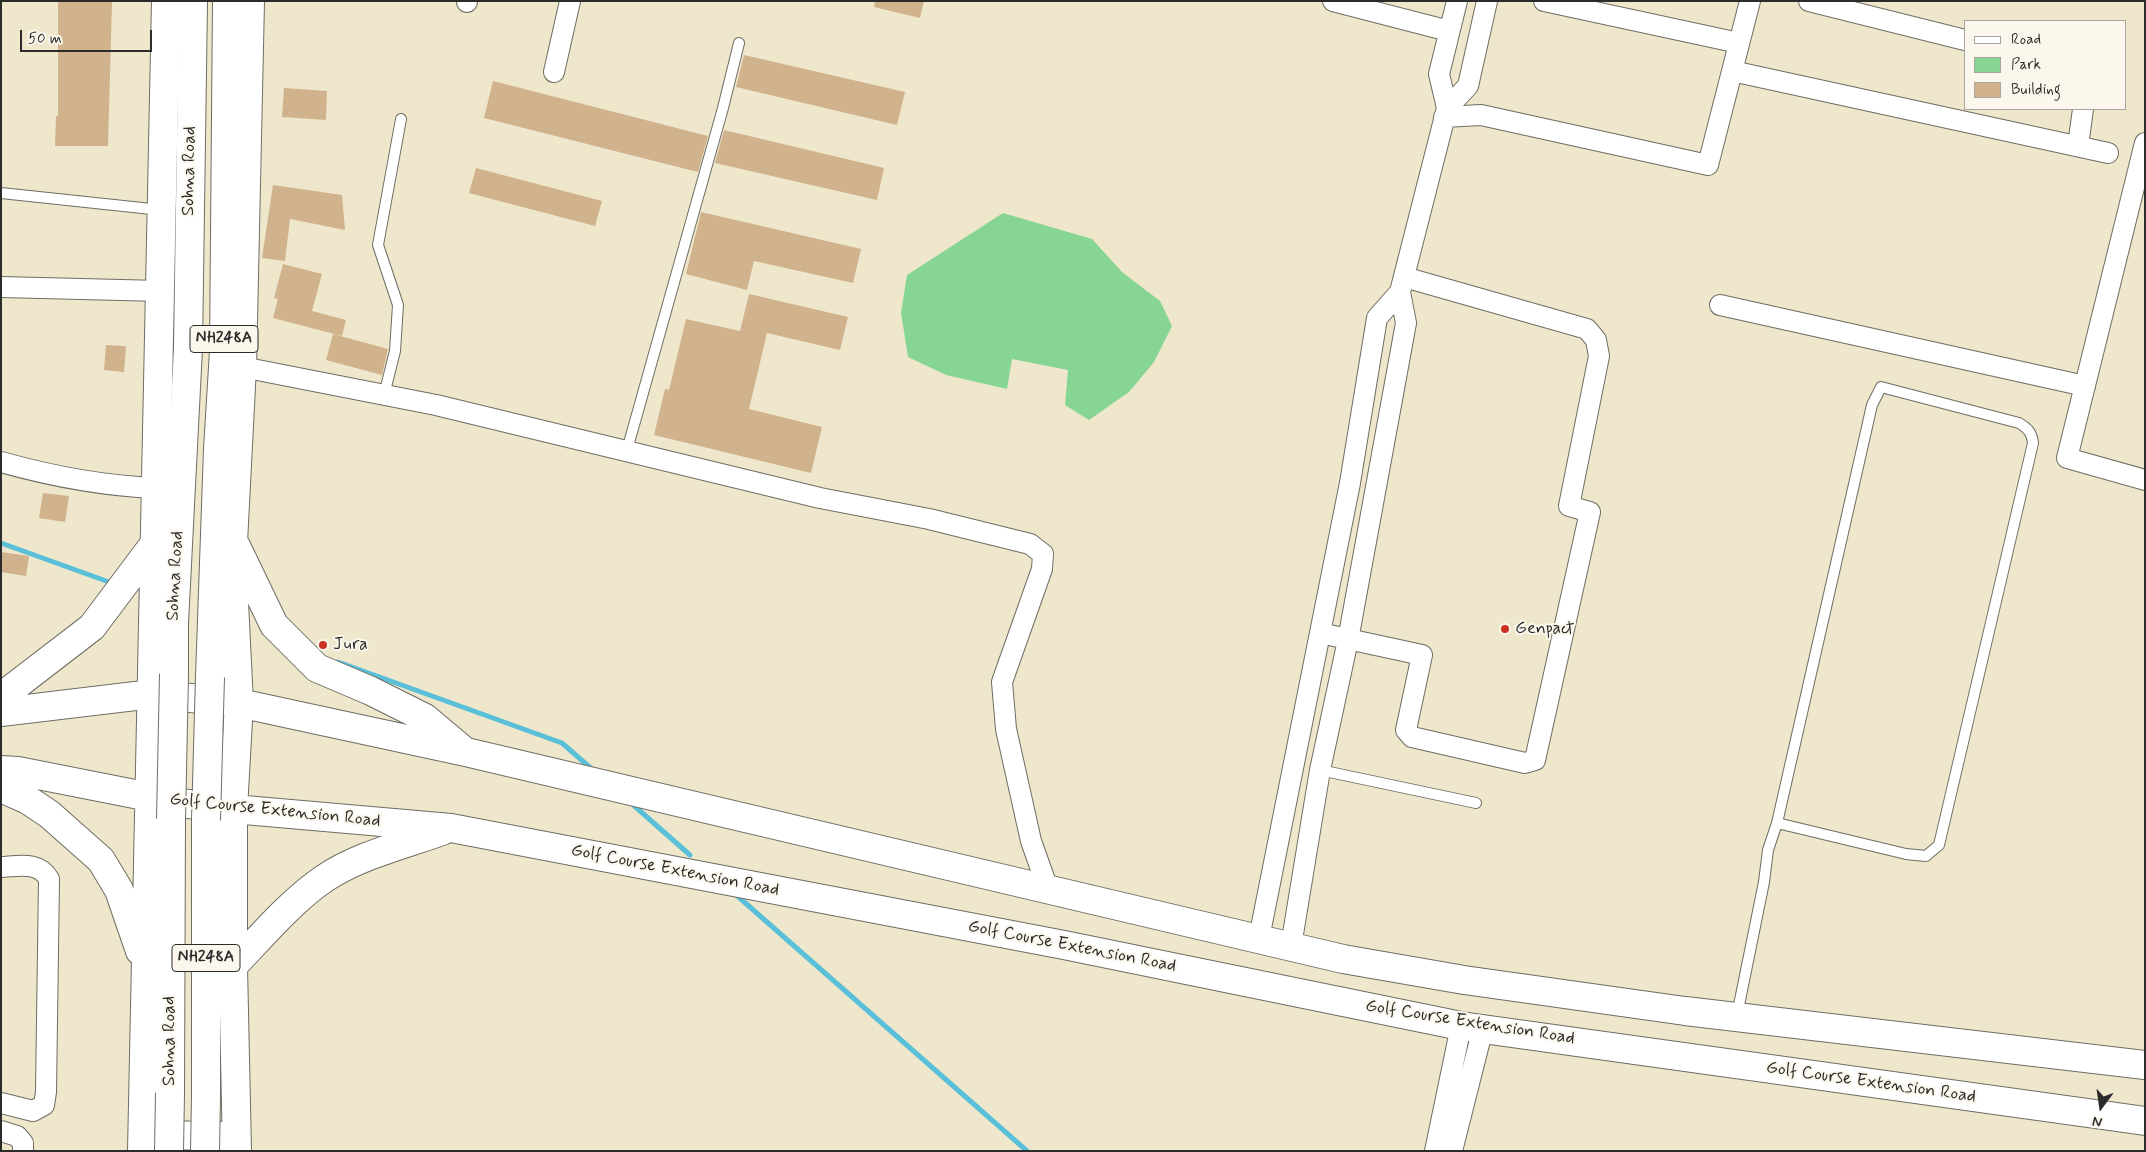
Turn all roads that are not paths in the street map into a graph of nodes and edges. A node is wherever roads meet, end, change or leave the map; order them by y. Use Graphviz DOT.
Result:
graph roads {
  1 [pos="166,1"];
  2 [pos="193,1"];
  3 [pos="227,1"];
  4 [pos="250,1"];
  5 [pos="570,1"];
  6 [pos="1333,1"];
  7 [pos="1457,1"];
  8 [pos="1487,1"];
  9 [pos="1544,1"];
  10 [pos="1750,1"];
  11 [pos="1809,1"];
  12 [pos="1449,31"];
  13 [pos="1964,40"];
  14 [pos="739,43"];
  15 [pos="1740,43"];
  16 [pos="1732,71"];
  17 [pos="554,72"];
  18 [pos="2083,110"];
  19 [pos="1446,112"];
  20 [pos="401,119"];
  21 [pos="2145,142"];
  22 [pos="2078,146"];
  23 [pos="2108,153"];
  24 [pos="1,193"];
  25 [pos="162,210"];
  26 [pos="1402,284"];
  27 [pos="1,287"];
  28 [pos="160,290"];
  29 [pos="1720,305"];
  30 [pos="242,367"];
  31 [pos="2085,386"];
  32 [pos="384,395"];
  33 [pos="627,450"];
  34 [pos="1,462"];
  35 [pos="2145,480"];
  36 [pos="156,488"];
  37 [pos="233,539"];
  38 [pos="155,542"];
  39 [pos="1320,633"];
  40 [pos="1348,640"];
  41 [pos="152,694"];
  42 [pos="1308,695"];
  43 [pos="1,697"];
  44 [pos="1335,700"];
  45 [pos="239,702"];
  46 [pos="1,712"];
  47 [pos="466,752"];
  48 [pos="1,770"];
  49 [pos="1320,770"];
  50 [pos="1,788"];
  51 [pos="150,798"];
  52 [pos="1476,803"];
  53 [pos="233,809"];
  54 [pos="1777,823"];
  55 [pos="451,828"];
  56 [pos="1,866"];
  57 [pos="1048,889"];
  58 [pos="1259,938"];
  59 [pos="1290,946"];
  60 [pos="233,966"];
  61 [pos="146,969"];
  62 [pos="1737,1015"];
  63 [pos="1472,1027"];
  64 [pos="2145,1064"];
  65 [pos="1,1103"];
  66 [pos="2145,1121"];
  67 [pos="1,1131"];
  68 [pos="142,1143"];
  69 [pos="237,1143"];
  70 [pos="23,1151"];
  71 [pos="169,1151"];
  72 [pos="205,1151"];
  73 [pos="1435,1151"];
  74 [pos="1452,1151"];
  1 -- 25 [label="main road"];
  2 -- 71 [label="main road, Sohna Road / NH248A, bridge"];
  3 -- 72 [label="main road, Sohna Road / NH248A, bridge"];
  4 -- 30 [label="main road"];
  5 -- 17 [label="street"];
  6 -- 12 [label="street"];
  7 -- 12 [label="street"];
  8 -- 19 [label="street"];
  9 -- 15 [label="street"];
  10 -- 15 [label="street"];
  11 -- 13 [label="street"];
  12 -- 19 [label="street"];
  14 -- 33 [label="lane"];
  15 -- 16 [label="street"];
  16 -- 19 [label="street"];
  16 -- 22 [label="street"];
  18 -- 22 [label="street"];
  19 -- 26 [label="street"];
  20 -- 32 [label="lane"];
  21 -- 31 [label="street"];
  22 -- 23 [label="street"];
  24 -- 25 [label="lane"];
  25 -- 28 [label="main road"];
  26 -- 39 [label="street"];
  26 -- 40 [label="street"];
  26 -- 40 [label="street"];
  27 -- 28 [label="street"];
  28 -- 36 [label="main road"];
  29 -- 31 [label="street"];
  30 -- 32 [label="street"];
  30 -- 37 [label="main road"];
  31 -- 35 [label="street"];
  32 -- 33 [label="street"];
  33 -- 57 [label="street"];
  34 -- 36 [label="street"];
  36 -- 38 [label="main road"];
  37 -- 45 [label="main road"];
  37 -- 47 [label="main road"];
  38 -- 41 [label="main road"];
  38 -- 43 [label="main road"];
  39 -- 40 [label="street"];
  39 -- 42 [label="street"];
  40 -- 44 [label="street"];
  41 -- 45 [label="main road"];
  41 -- 46 [label="main road"];
  41 -- 51 [label="main road"];
  42 -- 44 [label="street"];
  42 -- 58 [label="street"];
  44 -- 49 [label="street"];
  45 -- 47 [label="main road"];
  45 -- 53 [label="main road"];
  47 -- 57 [label="main road"];
  48 -- 51 [label="main road, Golf Course Extension Road"];
  49 -- 52 [label="lane"];
  49 -- 59 [label="street"];
  50 -- 61 [label="main road"];
  51 -- 53 [label="main road, Golf Course Extension Road"];
  51 -- 61 [label="main road"];
  53 -- 55 [label="main road, Golf Course Extension Road"];
  53 -- 60 [label="main road"];
  54 -- 54 [label="lane"];
  54 -- 62 [label="lane"];
  55 -- 60 [label="main road"];
  55 -- 63 [label="main road, Golf Course Extension Road"];
  56 -- 65 [label="street"];
  57 -- 58 [label="main road"];
  58 -- 59 [label="main road"];
  59 -- 62 [label="main road"];
  60 -- 69 [label="main road"];
  61 -- 68 [label="main road"];
  62 -- 64 [label="main road"];
  63 -- 66 [label="main road, Golf Course Extension Road"];
  63 -- 73 [label="street"];
  63 -- 74 [label="street"];
  67 -- 70 [label="street"];
  68 -- 69 [label="main road"];
}
